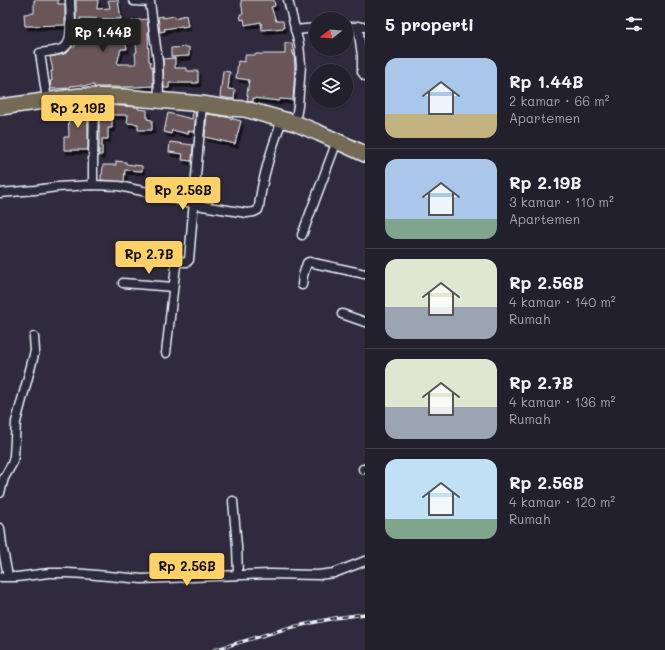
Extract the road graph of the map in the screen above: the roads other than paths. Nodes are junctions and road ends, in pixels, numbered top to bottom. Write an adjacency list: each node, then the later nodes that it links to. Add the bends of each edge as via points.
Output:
1 (70, 0): 9 (street, via 70,39 65,47 40,53)
2 (133, 0): 10 (street, via 150,2 158,62)
3 (288, 0): 6 (street)
4 (361, 27): 7 (street, via 362,72)
5 (309, 29): 6 (street)
6 (295, 30): 13 (street, via 301,66 298,106)
7 (365, 76)
8 (94, 96): 9 (highway); 10 (highway); 16 (street)
9 (47, 100): 12 (highway)
10 (159, 100): 11 (highway)
11 (202, 104): 13 (highway, via 245,109); 18 (street)
12 (0, 107)
13 (289, 121): 14 (highway); 18 (street, via 263,178 258,210 247,213)
14 (337, 141): 15 (highway); 19 (street)
15 (365, 154)
16 (93, 185): 17 (street); 18 (street, via 119,186)
17 (0, 193)
18 (194, 204): 23 (street, via 189,260 176,263)
19 (302, 235)
20 (365, 274): 22 (street, via 309,262)
21 (123, 283): 23 (street)
22 (302, 286)
23 (173, 287): 27 (street)
24 (342, 314): 25 (street)
25 (365, 322)
26 (34, 337): 28 (street, via 35,351 16,422 14,456)
27 (166, 353)
28 (0, 493)
29 (233, 501): 32 (street)
30 (0, 528): 33 (street)
31 (365, 561): 32 (street, via 328,574)
32 (238, 575): 33 (street, via 142,579 49,573)
33 (4, 577)

